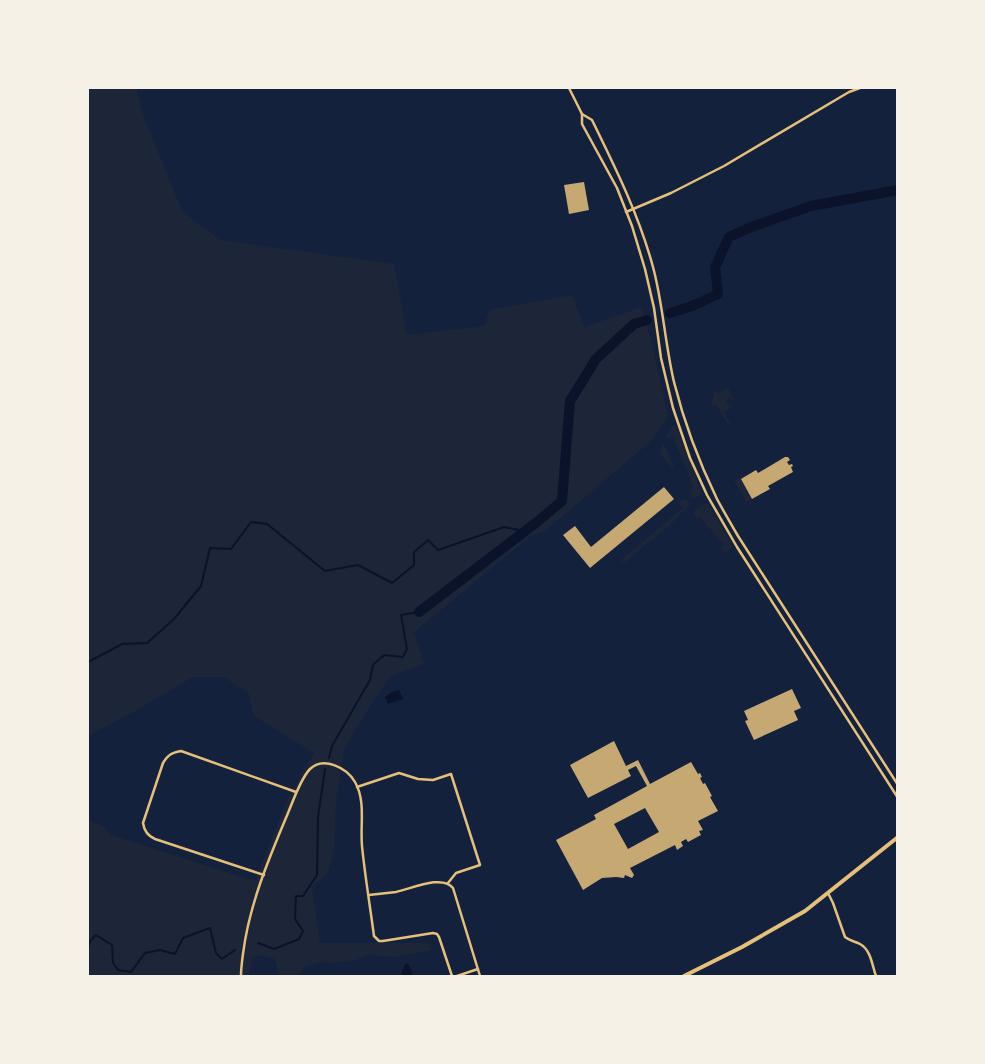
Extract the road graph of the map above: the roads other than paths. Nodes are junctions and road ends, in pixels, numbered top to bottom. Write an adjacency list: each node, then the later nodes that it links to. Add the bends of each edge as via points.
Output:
1 (569, 88): 3 (street)
2 (860, 88): 4 (street, via 724,166)
3 (582, 114): 4 (street, via 592,120); 5 (street, via 582,124 617,188)
4 (633, 209): 5 (street); 6 (street)
5 (626, 212): 7 (street)
6 (657, 287): 7 (street); 8 (street)
7 (650, 288): 9 (street, via 661,358)
8 (682, 412): 9 (street); 10 (street)
9 (675, 414): 11 (street)
10 (714, 491): 11 (street); 12 (street, via 738,536)
11 (707, 495): 13 (street)
12 (774, 590): 13 (street); 14 (street)
13 (771, 599): 17 (street)
14 (898, 785)
15 (357, 787): 16 (street, via 350,774 334,765 320,764 310,768); 20 (street, via 399,773 433,780 451,774 480,866 456,873); 22 (street, via 361,799 362,844)
16 (296, 792): 19 (street); 19 (street, via 181,751 167,756 163,763 143,823 148,834)
17 (898, 798)
18 (898, 837): 21 (main road)
19 (264, 875): 24 (street, via 246,934)
20 (448, 883): 22 (street); 23 (street, via 453,888)
21 (828, 893): 28 (main road, via 781,925); 29 (street, via 845,937 866,948)
22 (369, 895): 25 (street, via 376,939 383,941 436,934)
23 (478, 970): 26 (street); 27 (street)
24 (241, 976)
25 (452, 976)
26 (457, 976)
27 (480, 976)
28 (684, 976)
29 (876, 976)

